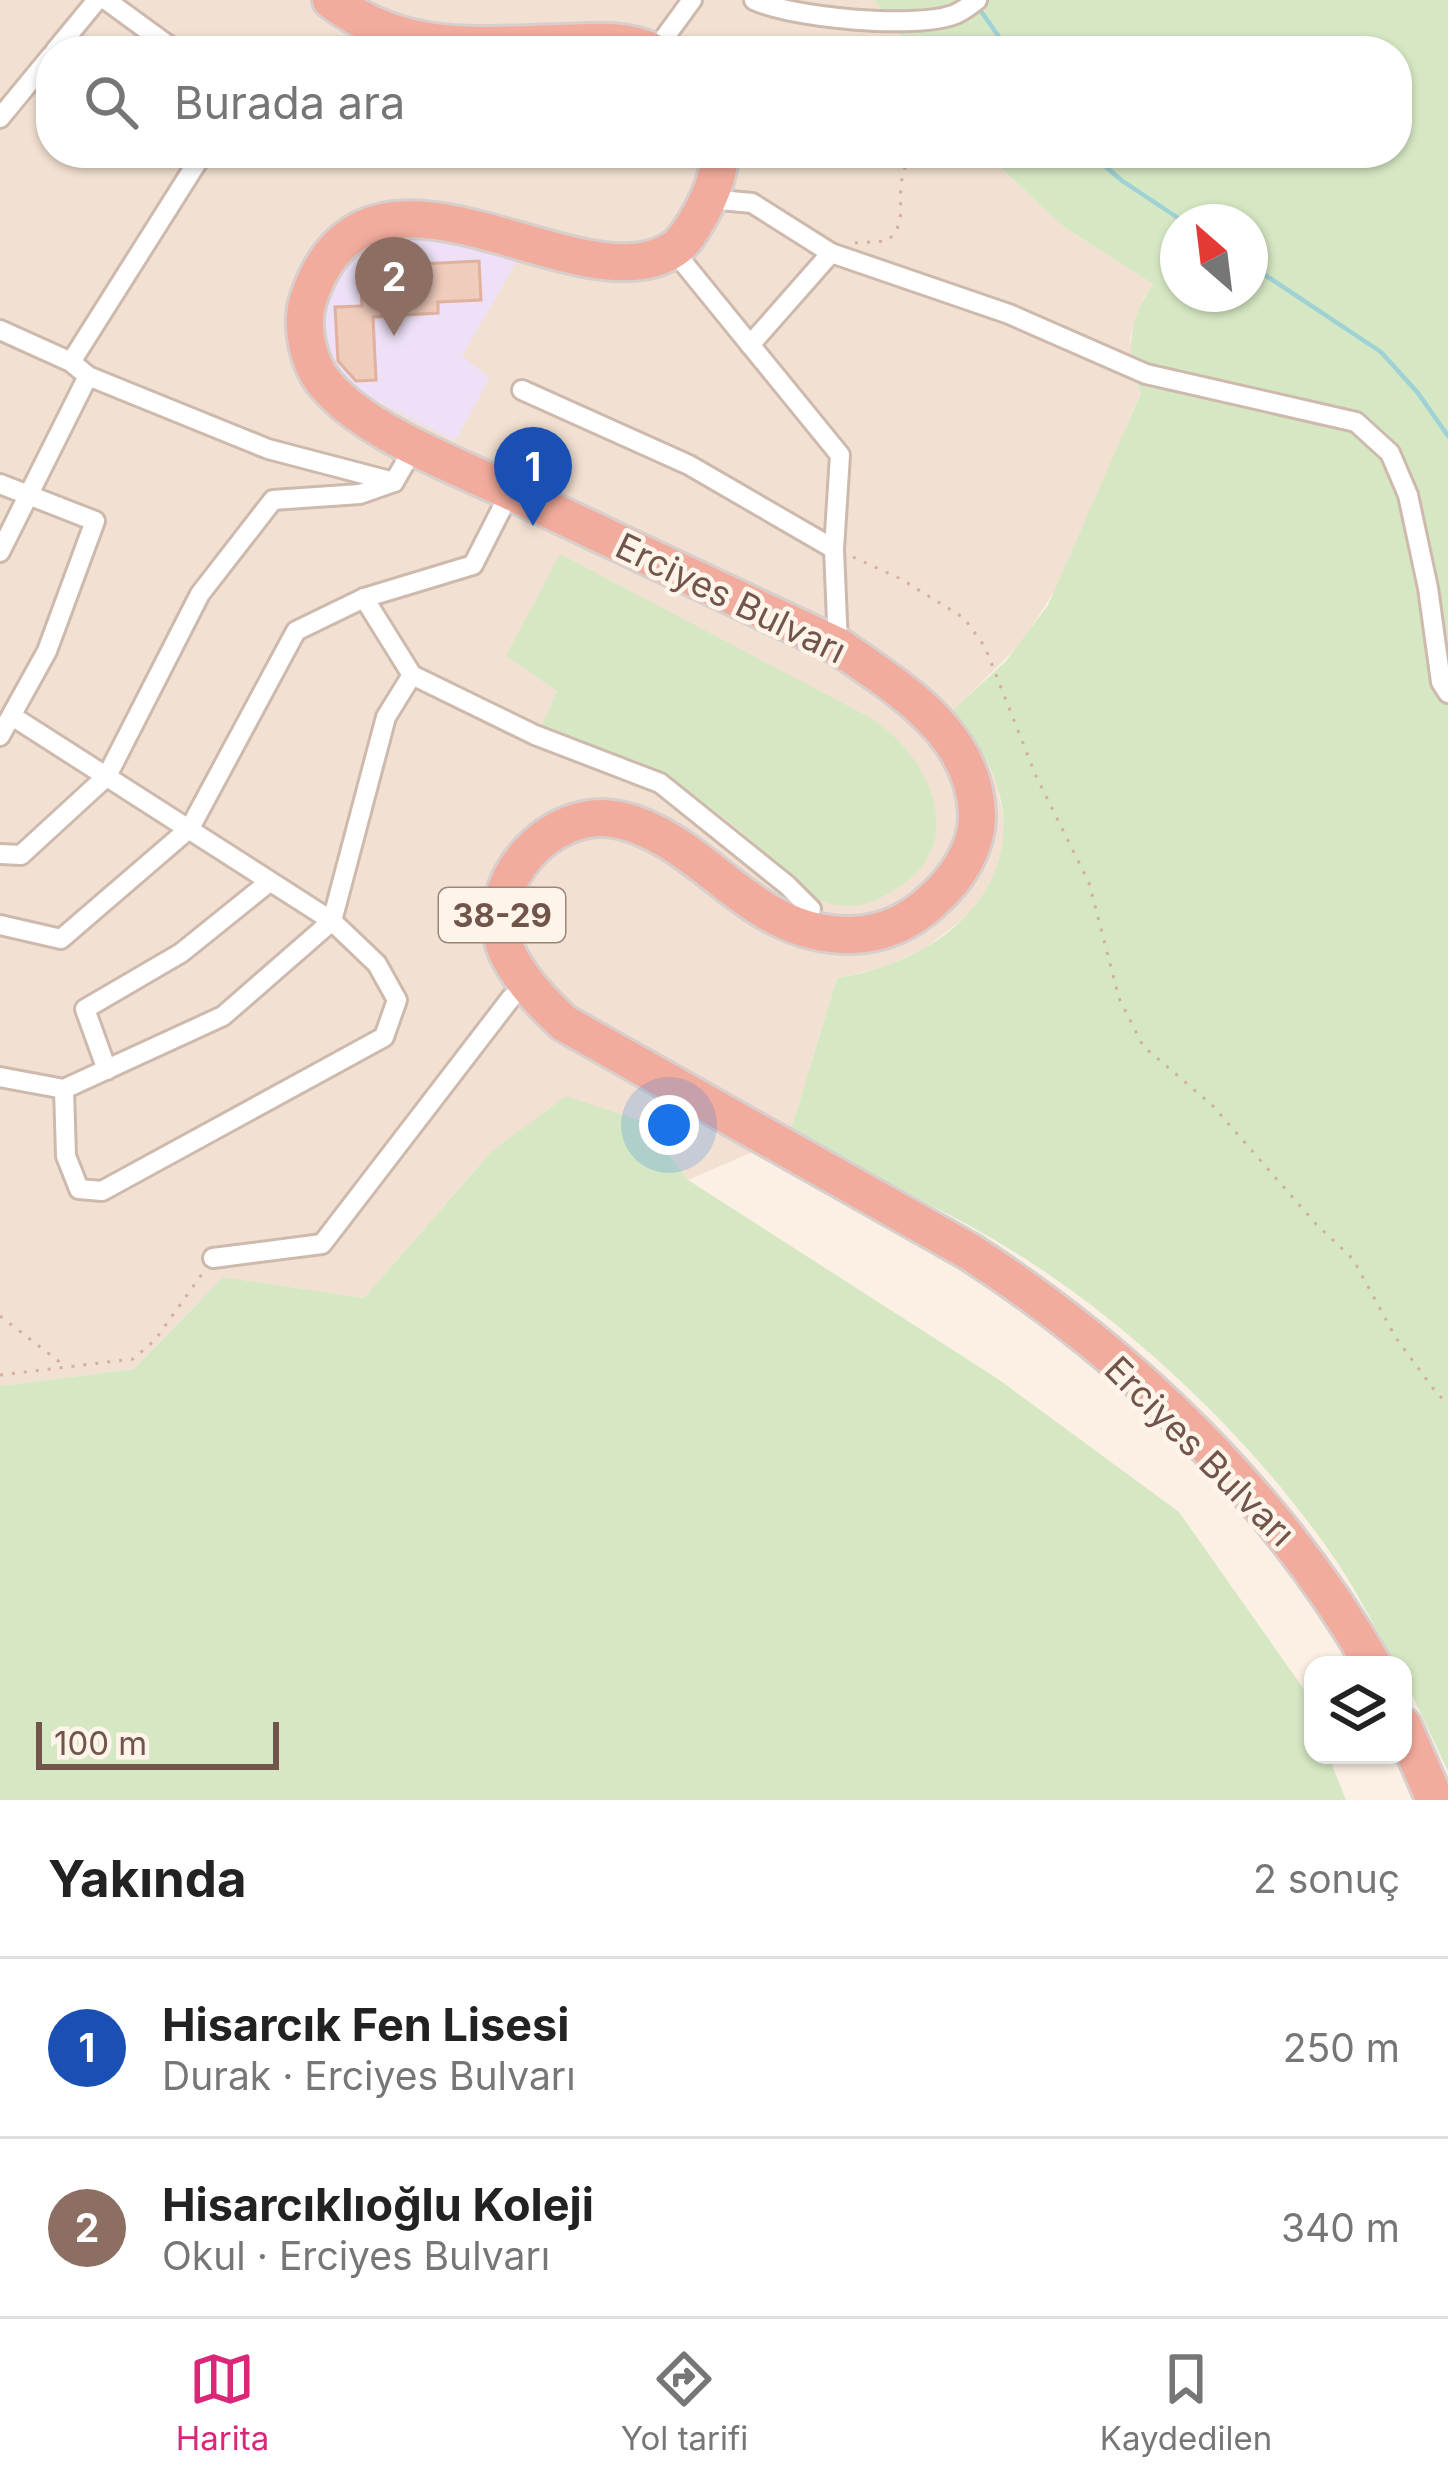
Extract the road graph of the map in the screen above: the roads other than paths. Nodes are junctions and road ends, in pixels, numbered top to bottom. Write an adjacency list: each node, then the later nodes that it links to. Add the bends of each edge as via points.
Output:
1 (97, 0): 8 (street)
2 (106, 0): 9 (street)
3 (331, 0): 10 (highway)
4 (368, 0): 11 (highway, via 440,24 616,19)
5 (692, 0): 12 (street)
6 (754, 0): 7 (street, via 835,19 938,19)
7 (977, 0)
8 (67, 36)
9 (155, 36)
10 (391, 36)
11 (648, 36)
12 (672, 36)
13 (36, 74): 14 (street)
14 (0, 118)
15 (194, 168): 23 (street)
16 (695, 168): 26 (highway, Erciyes Bulvarı / 38-29, via 688,196 662,231 627,240 422,197 379,200 337,220 292,281 282,332 307,398)
17 (720, 168): 18 (highway)
18 (709, 199): 19 (highway); 20 (street, via 752,203)
19 (673, 250): 22 (street); 33 (highway, Erciyes Bulvarı / 38-29, via 629,262 592,259 462,225 385,221 335,253 312,290 304,330 325,384 378,424)
20 (831, 253): 22 (street); 35 (street, via 1009,314 1146,374 1356,422 1390,453 1408,495)
21 (0, 330): 23 (street)
22 (750, 345): 30 (street, via 840,455)
23 (71, 362): 24 (street)
24 (88, 376): 26 (street, via 268,449); 28 (street)
25 (522, 390): 30 (street, via 688,465)
26 (399, 473): 29 (highway, Erciyes Bulvarı / 38-29); 38 (street, via 360,494 273,500 200,594)
27 (0, 484): 28 (street)
28 (28, 496): 31 (street); 36 (street, via 95,521 47,651)
29 (501, 510): 32 (street, via 472,566); 42 (highway, Erciyes Bulvarı / 38-29, via 836,670 916,730 954,796 950,838 935,869 888,907)
30 (834, 549): 33 (street)
31 (0, 552)
32 (364, 598): 34 (street); 39 (street, via 296,631)
33 (838, 646): 51 (highway, Erciyes Bulvarı / 38-29, via 932,715 958,751 976,792 977,822 953,882 897,927 820,936 783,922 651,834 618,819 595,821 541,839 519,863 506,889 507,952 564,1023 970,1252 1065,1321 1256,1498)
34 (412, 675): 42 (street, via 660,784); 43 (street, via 386,717)
35 (1448, 693)
36 (12, 716): 37 (street); 38 (street)
37 (0, 736)
38 (106, 776): 39 (street); 40 (street, via 21,855)
39 (190, 828): 41 (street); 44 (street, via 61,939)
40 (0, 854)
41 (268, 883): 43 (street); 46 (street, via 181,953 85,1009)
42 (811, 909): 45 (highway, Erciyes Bulvarı / 38-29, via 661,814 622,798 562,805 528,821 484,882 479,930 487,962)
43 (332, 921): 46 (street, via 223,1016); 48 (street, via 377,964 397,1000 384,1037 102,1191 79,1189 66,1156)
44 (0, 925)
45 (511, 998): 49 (street, via 322,1244); 50 (highway, Erciyes Bulvarı / 38-29, via 550,1040 589,1066 1022,1314 1239,1513)
46 (107, 1070): 48 (street)
47 (0, 1077): 48 (street)
48 (64, 1089)
49 (214, 1258)
50 (1342, 1656)
51 (1367, 1656)
52 (1412, 1747): 55 (highway)
53 (1396, 1764): 54 (highway)
54 (1412, 1800)
55 (1435, 1800)

